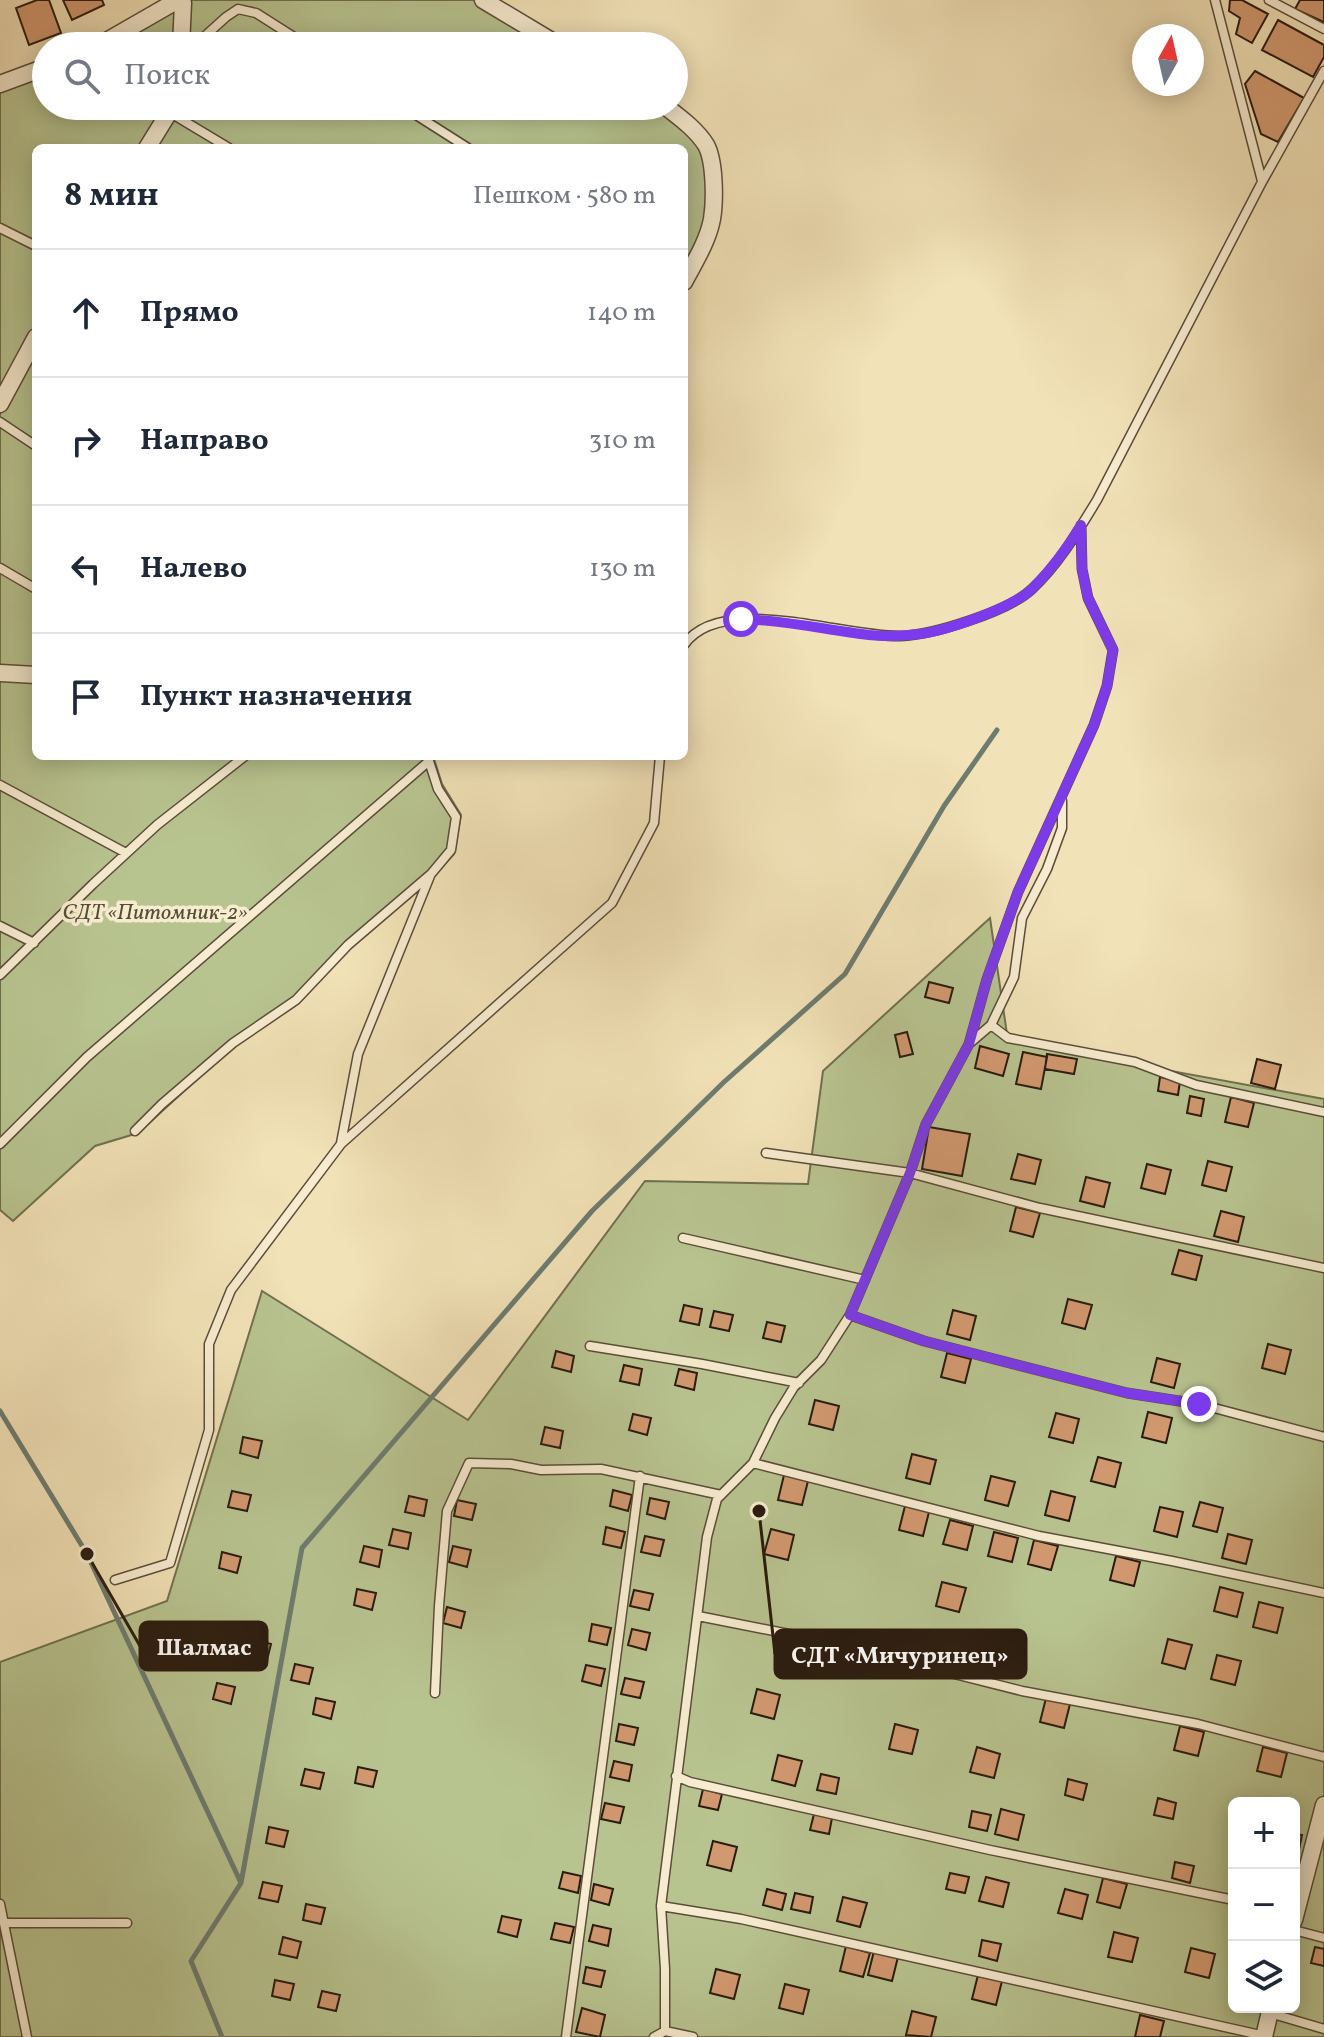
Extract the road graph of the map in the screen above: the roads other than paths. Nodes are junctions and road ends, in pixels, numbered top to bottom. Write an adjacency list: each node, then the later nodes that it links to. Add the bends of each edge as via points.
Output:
1 (179, 0): 6 (street); 7 (street)
2 (483, 0): 10 (street)
3 (1215, 0): 21 (lane)
4 (1269, 0): 5 (lane)
5 (1324, 29)
6 (123, 32)
7 (182, 32)
8 (209, 32): 9 (lane, via 238,9 256,13)
9 (286, 32)
10 (537, 32)
11 (1324, 71): 21 (lane)
12 (32, 72): 13 (street)
13 (0, 84)
14 (164, 120): 18 (street)
15 (187, 120): 19 (lane)
16 (424, 120): 20 (lane)
17 (682, 120): 24 (street, via 706,145 714,169 712,219)
18 (149, 144)
19 (223, 144)
20 (462, 144)
21 (1262, 182): 29 (lane)
22 (0, 228): 23 (lane)
23 (32, 244)
24 (688, 275)
25 (32, 344): 26 (street)
26 (2, 395)
27 (0, 422): 28 (lane)
28 (32, 443)
29 (1081, 525): 32 (lane, via 1031,591 943,628 870,635 741,619 716,623); 40 (lane, via 1088,598 1113,650 1094,725)
30 (0, 568): 31 (lane)
31 (32, 587)
32 (688, 639)
33 (0, 673): 34 (street)
34 (32, 675)
35 (240, 760): 41 (lane)
36 (426, 760): 50 (lane, via 87,1057)
37 (429, 760): 42 (lane, via 438,789 456,817 451,850)
38 (660, 760): 51 (lane, via 654,823 612,903)
39 (0, 785): 41 (lane)
40 (1062, 795): 46 (lane, via 1062,828 1022,918 1014,977); 47 (lane, via 1003,932)
41 (126, 853): 44 (lane)
42 (431, 874): 49 (lane, via 348,945 296,1000 233,1043); 51 (lane, via 358,1054)
43 (0, 926): 44 (lane)
44 (34, 943): 45 (lane)
45 (0, 975)
46 (991, 1025): 47 (lane); 48 (lane, via 1008,1038 1135,1062 1196,1085)
47 (969, 1044): 53 (lane, via 926,1124)
48 (1324, 1112)
49 (135, 1131)
50 (0, 1144)
51 (341, 1144): 64 (lane, via 231,1290 209,1344 209,1430 170,1563)
52 (766, 1153): 53 (lane)
53 (910, 1173): 55 (lane, via 1040,1208); 56 (lane)
54 (683, 1238): 56 (lane)
55 (1324, 1268)
56 (865, 1280): 57 (lane)
57 (850, 1315): 59 (lane); 60 (lane, via 924,1341)
58 (590, 1346): 59 (lane)
59 (799, 1383): 61 (lane)
60 (1324, 1437)
61 (753, 1463): 63 (lane); 65 (lane, via 1039,1536)
62 (640, 1476): 63 (lane); 67 (lane, via 601,1469 469,1463 447,1511); 85 (lane)
63 (721, 1495): 66 (lane, via 707,1537)
64 (115, 1580)
65 (1324, 1593)
66 (698, 1616): 68 (lane, via 885,1653 1022,1691 1198,1724); 69 (lane)
67 (435, 1693)
68 (1324, 1757)
69 (676, 1776): 72 (lane, via 990,1850); 74 (lane)
70 (1324, 1805): 71 (street)
71 (1300, 1895)
72 (1228, 1899)
73 (0, 1904): 76 (lane)
74 (661, 1906): 82 (lane); 83 (lane, via 741,1919)
75 (1300, 1922): 78 (lane)
76 (4, 1923): 77 (lane); 84 (lane)
77 (127, 1923)
78 (1324, 1938)
79 (1269, 2013): 83 (street)
80 (1279, 2013): 81 (lane)
81 (1324, 2029)
82 (665, 2031): 86 (lane); 87 (lane)
83 (1265, 2036)
84 (27, 2037)
85 (566, 2037)
86 (654, 2037)
87 (693, 2037)

